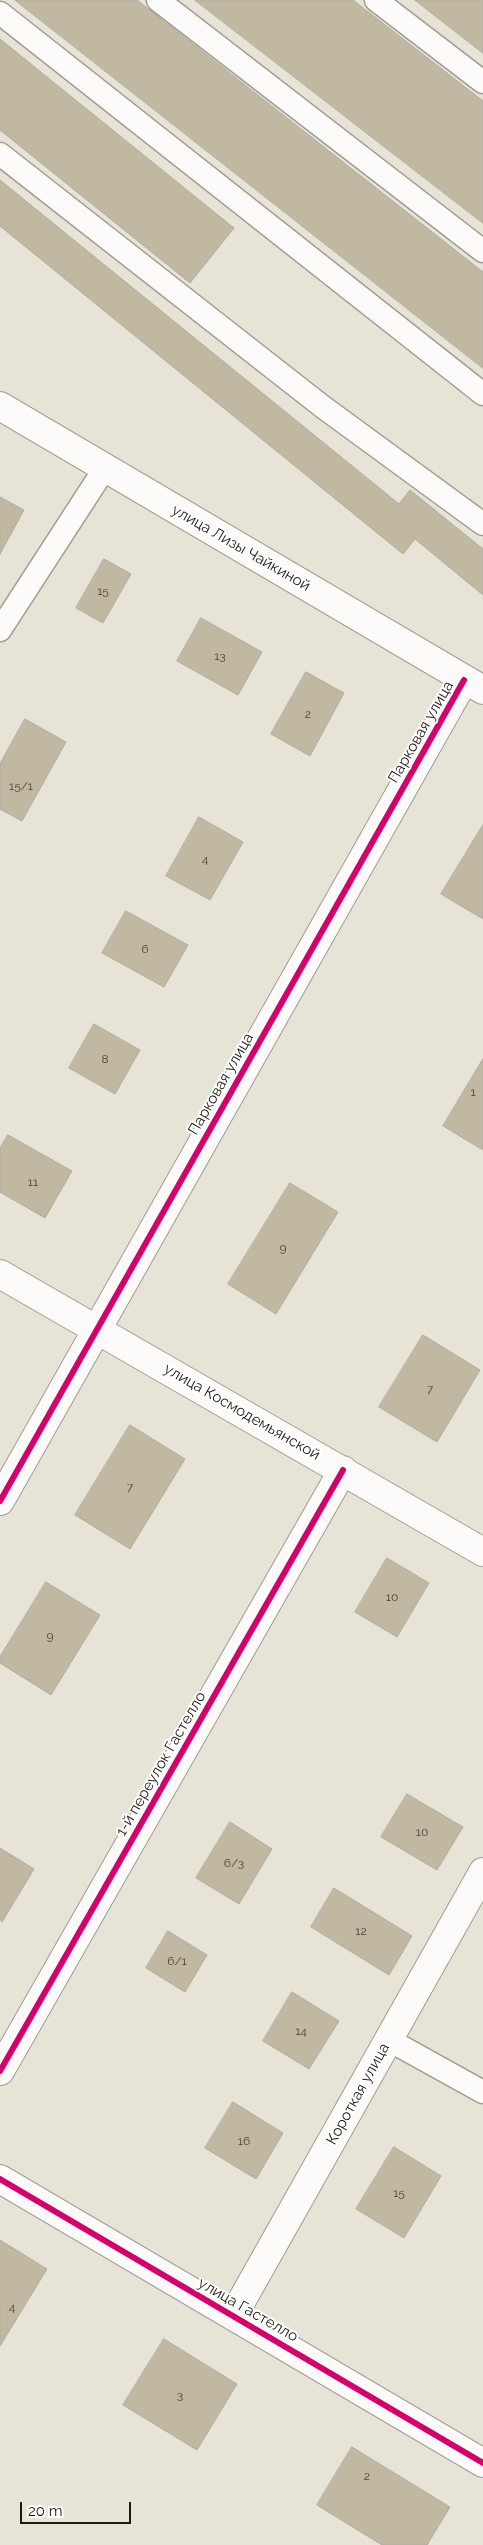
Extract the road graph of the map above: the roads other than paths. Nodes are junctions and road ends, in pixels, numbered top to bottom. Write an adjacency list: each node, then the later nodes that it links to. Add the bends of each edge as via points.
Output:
1 (158, 0): 6 (lane)
2 (376, 0): 4 (lane)
3 (0, 13): 7 (lane)
4 (483, 82)
5 (0, 154): 10 (lane, via 324,407)
6 (483, 251)
7 (483, 394)
8 (0, 406): 9 (street, улица Лизы Чайкиной)
9 (105, 468): 11 (lane); 12 (street, улица Лизы Чайкиной)
10 (483, 524)
11 (0, 630)
12 (474, 685): 14 (street, Парковая улица)
13 (0, 1274): 14 (street, улица Космодемьянской)
14 (97, 1328): 15 (street, улица Космодемьянской); 16 (street, Парковая улица)
15 (343, 1470): 17 (street, улица Космодемьянской); 20 (street, 1-й переулок Гастелло)
16 (0, 1502)
17 (483, 1552)
18 (483, 1872): 19 (street, Короткая улица)
19 (389, 2040): 21 (lane); 23 (street, Короткая улица)
20 (0, 2071)
21 (483, 2092)
22 (0, 2179): 23 (street, улица Гастелло)
23 (234, 2316): 24 (street, улица Гастелло)
24 (483, 2463)

